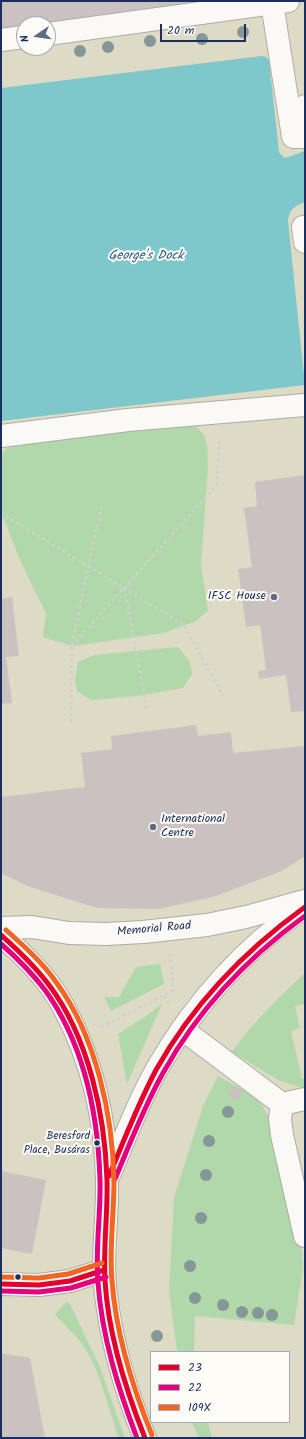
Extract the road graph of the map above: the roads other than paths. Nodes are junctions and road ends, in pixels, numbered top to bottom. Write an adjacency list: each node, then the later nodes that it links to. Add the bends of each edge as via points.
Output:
1 (280, 2): 2 (main road); 7 (main road, via 293,137)
2 (56, 33)
3 (16, 38): 4 (main road)
4 (1, 40)
5 (305, 106): 6 (main road)
6 (305, 128)
7 (305, 138)
8 (305, 227): 9 (main road)
9 (305, 242)
10 (305, 405): 11 (main road, via 128,420)
11 (1, 436)
12 (305, 900): 14 (main road, Memorial Road, via 246,917 151,932 106,934 69,933 32,927)
13 (305, 907): 16 (main road, via 255,945 225,975)
14 (1, 928)
15 (1, 935): 19 (main road, via 31,962 42,976 62,1005 78,1038 99,1106)
16 (182, 1029): 18 (main road); 19 (main road, via 137,1108)
17 (305, 1099): 18 (main road)
18 (282, 1104): 20 (main road, via 282,1135)
19 (107, 1180): 21 (main road)
20 (305, 1236)
21 (104, 1270): 22 (main road, via 70,1281 38,1285); 23 (main road, via 112,1334 121,1372)
22 (1, 1284)
23 (145, 1438)

